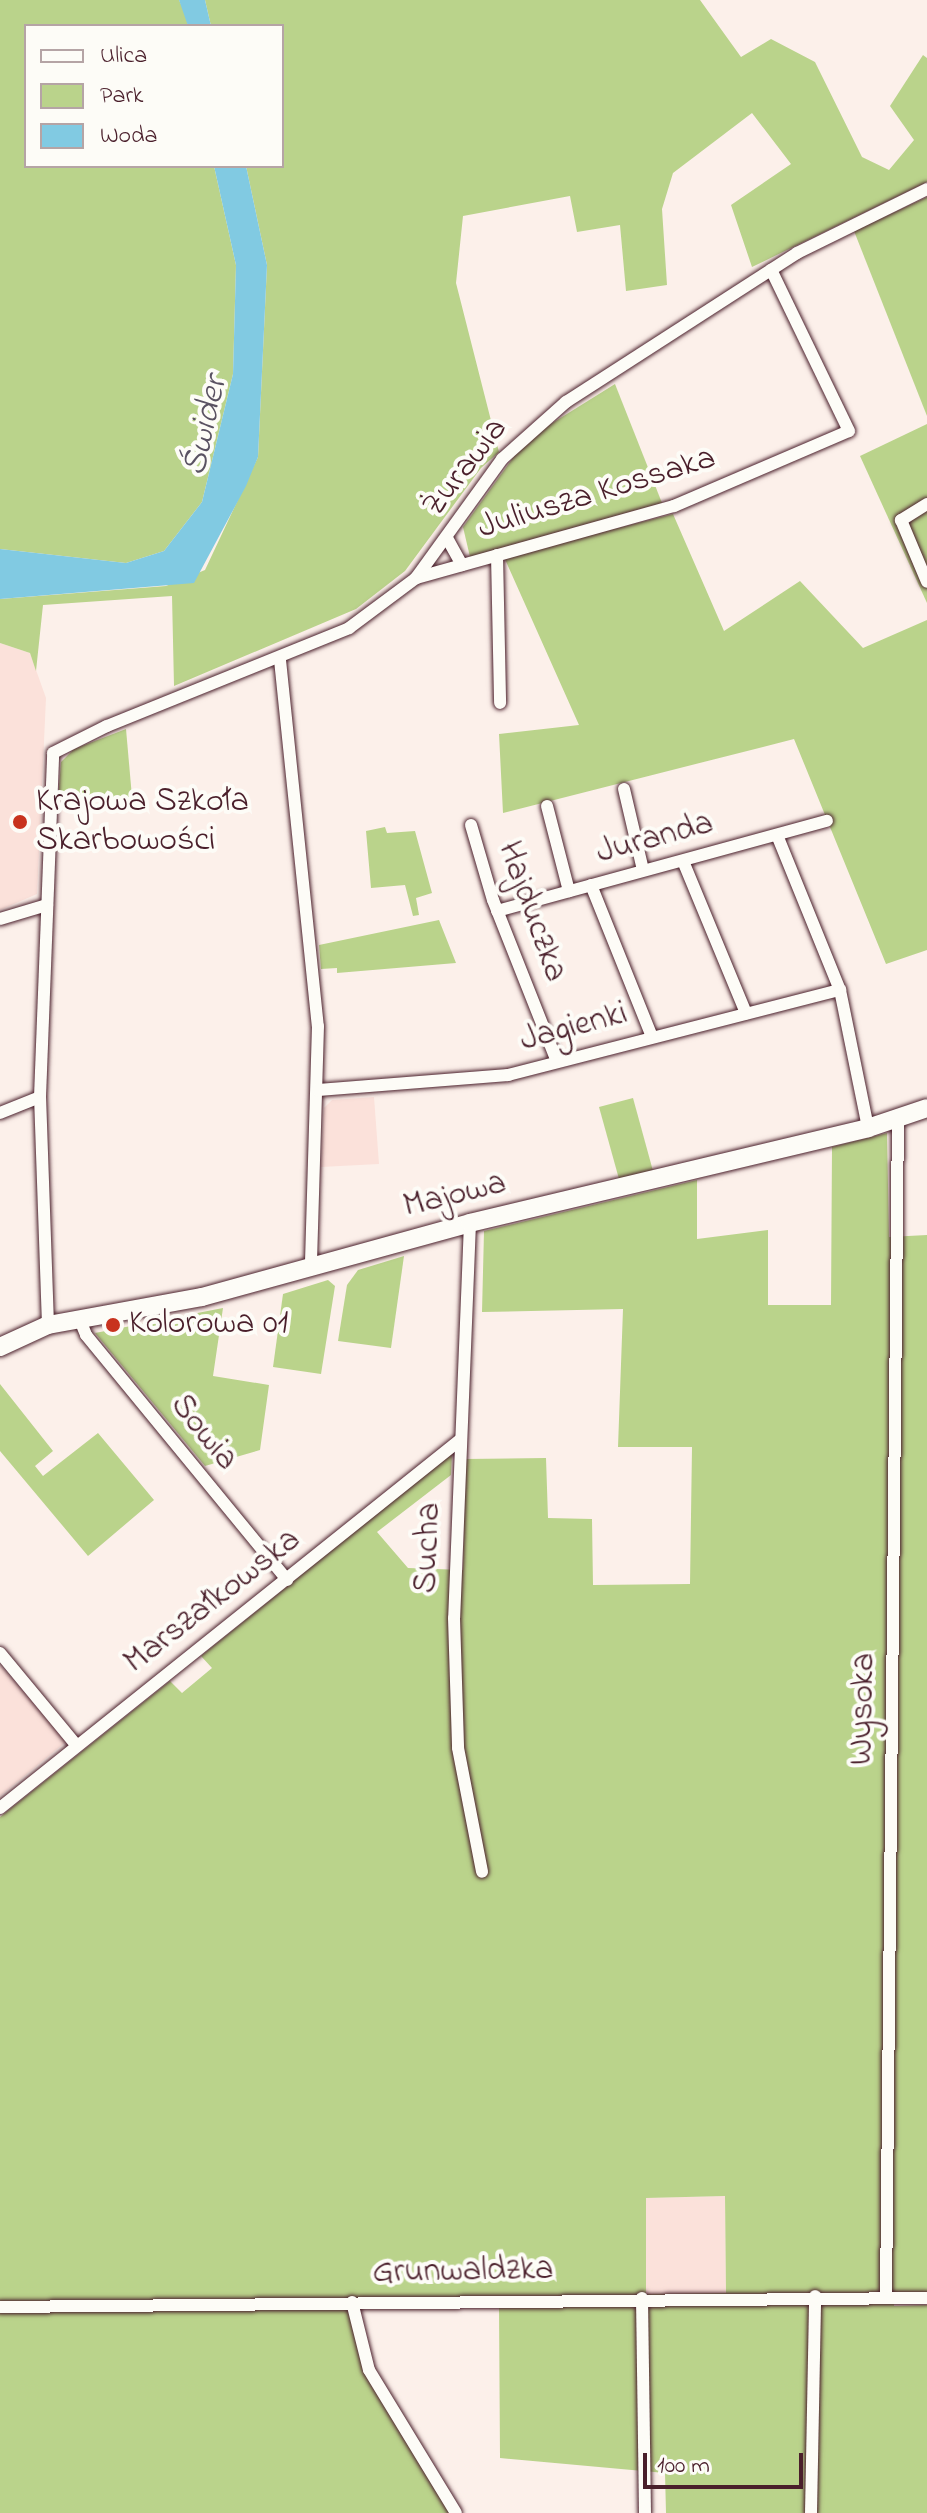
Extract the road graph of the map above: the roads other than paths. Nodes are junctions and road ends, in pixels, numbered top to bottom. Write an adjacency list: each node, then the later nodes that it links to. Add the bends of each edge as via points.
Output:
1 (927, 189): 2 (street, Żurawia)
2 (771, 270): 4 (street, Żurawia, via 522,436 476,491); 5 (street, Juliusza Kossaka, via 849,431 674,506)
3 (927, 504): 8 (street, via 901,520)
4 (447, 538): 6 (street); 7 (street, Żurawia)
5 (497, 555): 6 (street, Juliusza Kossaka); 10 (street)
6 (462, 565): 7 (street, Juliusza Kossaka)
7 (416, 578): 9 (street, Żurawia, via 349,628)
8 (927, 582)
9 (280, 660): 20 (street, Żurawia, via 73,740 53,753); 27 (street, via 307,897)
10 (500, 703)
11 (624, 789): 17 (street)
12 (547, 806): 19 (street)
13 (827, 821): 15 (street, Juranda)
14 (471, 825): 21 (street, Hajduczka)
15 (777, 835): 16 (street, Juranda); 23 (street)
16 (683, 861): 17 (street, Juranda); 24 (street)
17 (643, 870): 18 (street, Juranda)
18 (591, 885): 19 (street, Juranda); 25 (street)
19 (569, 891): 21 (street, Juranda)
20 (47, 905): 22 (street); 28 (street)
21 (497, 911): 26 (street, Hajduczka)
22 (0, 919)
23 (840, 990): 24 (street, Jagienki); 32 (street)
24 (746, 1013): 25 (street, Jagienki)
25 (652, 1037): 26 (street, Jagienki)
26 (557, 1062): 27 (street, Jagienki, via 508,1075)
27 (318, 1090): 34 (street)
28 (40, 1097): 30 (street); 36 (street)
29 (927, 1108): 31 (street, Majowa)
30 (0, 1113)
31 (898, 1120): 32 (street, Majowa); 46 (street, Wysoka)
32 (868, 1128): 33 (street, Majowa)
33 (470, 1223): 34 (street, Majowa); 38 (street, Sucha)
34 (311, 1267): 35 (street, Majowa, via 202,1297)
35 (80, 1320): 36 (street, Majowa); 39 (street, Sowia, via 86,1335)
36 (48, 1325): 37 (street, Majowa)
37 (0, 1347)
38 (460, 1440): 39 (street, Marszałkowska); 43 (street, Sucha, via 454,1618 458,1748)
39 (287, 1580): 41 (street, Marszałkowska)
40 (0, 1653): 41 (street)
41 (76, 1745): 42 (street, Marszałkowska)
42 (0, 1808)
43 (482, 1872)
44 (815, 2296): 45 (street, Grunwaldzka); 46 (street, Grunwaldzka); 52 (street)
45 (642, 2298): 48 (street, Grunwaldzka); 51 (street)
46 (886, 2298): 47 (street, Grunwaldzka)
47 (927, 2298)
48 (352, 2302): 49 (street, Grunwaldzka); 50 (street, via 369,2370)
49 (0, 2307)
50 (456, 2513)
51 (645, 2513)
52 (811, 2513)

